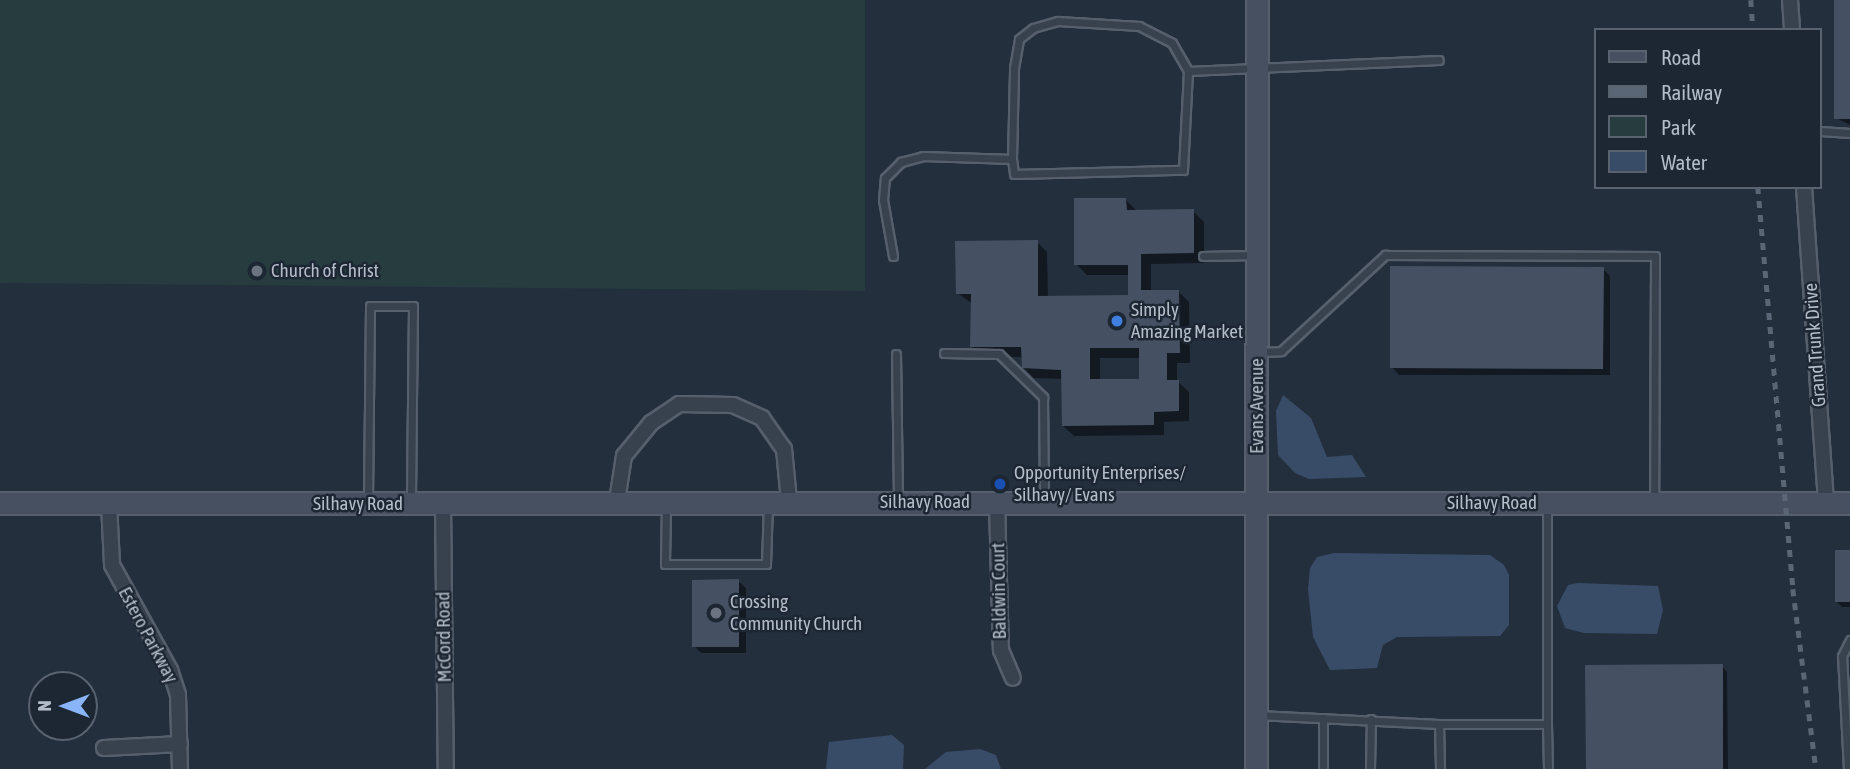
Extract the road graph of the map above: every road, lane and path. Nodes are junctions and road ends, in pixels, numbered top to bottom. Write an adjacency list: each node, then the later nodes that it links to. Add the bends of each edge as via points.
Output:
1 (1257, 0): 5 (street, Evans Avenue)
2 (1790, 0): 3 (street)
3 (1792, 28)
4 (1439, 60): 5 (lane)
5 (1257, 69): 6 (lane); 11 (street, Evans Avenue)
6 (1188, 71): 9 (lane, via 1184,170 1014,174); 9 (lane, via 1172,43 1139,26 1058,21 1033,28 1019,39)
7 (1822, 131): 8 (lane)
8 (1850, 133)
9 (1012, 159): 12 (lane, via 923,156 901,162 885,178 883,200)
10 (1804, 189): 28 (street, Grand Trunk Drive)
11 (1257, 255): 13 (lane); 15 (street, Evans Avenue)
12 (893, 256)
13 (1203, 256)
14 (944, 352): 23 (lane, via 999,354 1043,397)
15 (1257, 352): 20 (street, Evans Avenue); 27 (lane, via 1281,351 1385,255 1655,256)
16 (896, 354): 21 (lane)
17 (617, 501): 18 (street, Silhavy Road); 19 (street, via 624,456 651,424 679,404 733,405 762,418 784,449); 32 (street, Silhavy Road)
18 (666, 501): 19 (street, Silhavy Road); 19 (lane, via 665,564 766,564)
19 (779, 501): 21 (street, Silhavy Road)
20 (1257, 501): 23 (street, Silhavy Road); 26 (street, Silhavy Road); 35 (street, Evans Avenue)
21 (898, 502): 22 (street, Silhavy Road)
22 (998, 502): 23 (street, Silhavy Road); 34 (street, Baldwin Court, via 1001,650)
23 (1044, 502)
24 (0, 503): 25 (street, Silhavy Road)
25 (108, 503): 30 (street, Silhavy Road); 40 (street, Estero Parkway, via 112,565 170,670 178,695)
26 (1547, 503): 27 (street, Silhavy Road); 39 (lane)
27 (1654, 503): 28 (street, Silhavy Road)
28 (1826, 503): 29 (street, Silhavy Road)
29 (1850, 503)
30 (368, 504): 31 (street, Silhavy Road); 31 (lane, via 370,306 413,306)
31 (411, 504): 32 (street, Silhavy Road)
32 (443, 504): 43 (street, McCord Road)
33 (1850, 640): 49 (lane, via 1842,656)
34 (1013, 678)
35 (1256, 715): 36 (lane); 44 (street, Evans Avenue)
36 (1323, 718): 37 (lane); 45 (lane)
37 (1371, 719): 38 (lane); 46 (lane)
38 (1439, 724): 39 (lane); 47 (lane)
39 (1547, 724): 48 (lane)
40 (180, 744): 41 (street); 42 (street, Estero Parkway)
41 (104, 748)
42 (180, 769)
43 (446, 769)
44 (1256, 769)
45 (1323, 769)
46 (1370, 769)
47 (1440, 769)
48 (1548, 769)
49 (1848, 769)

